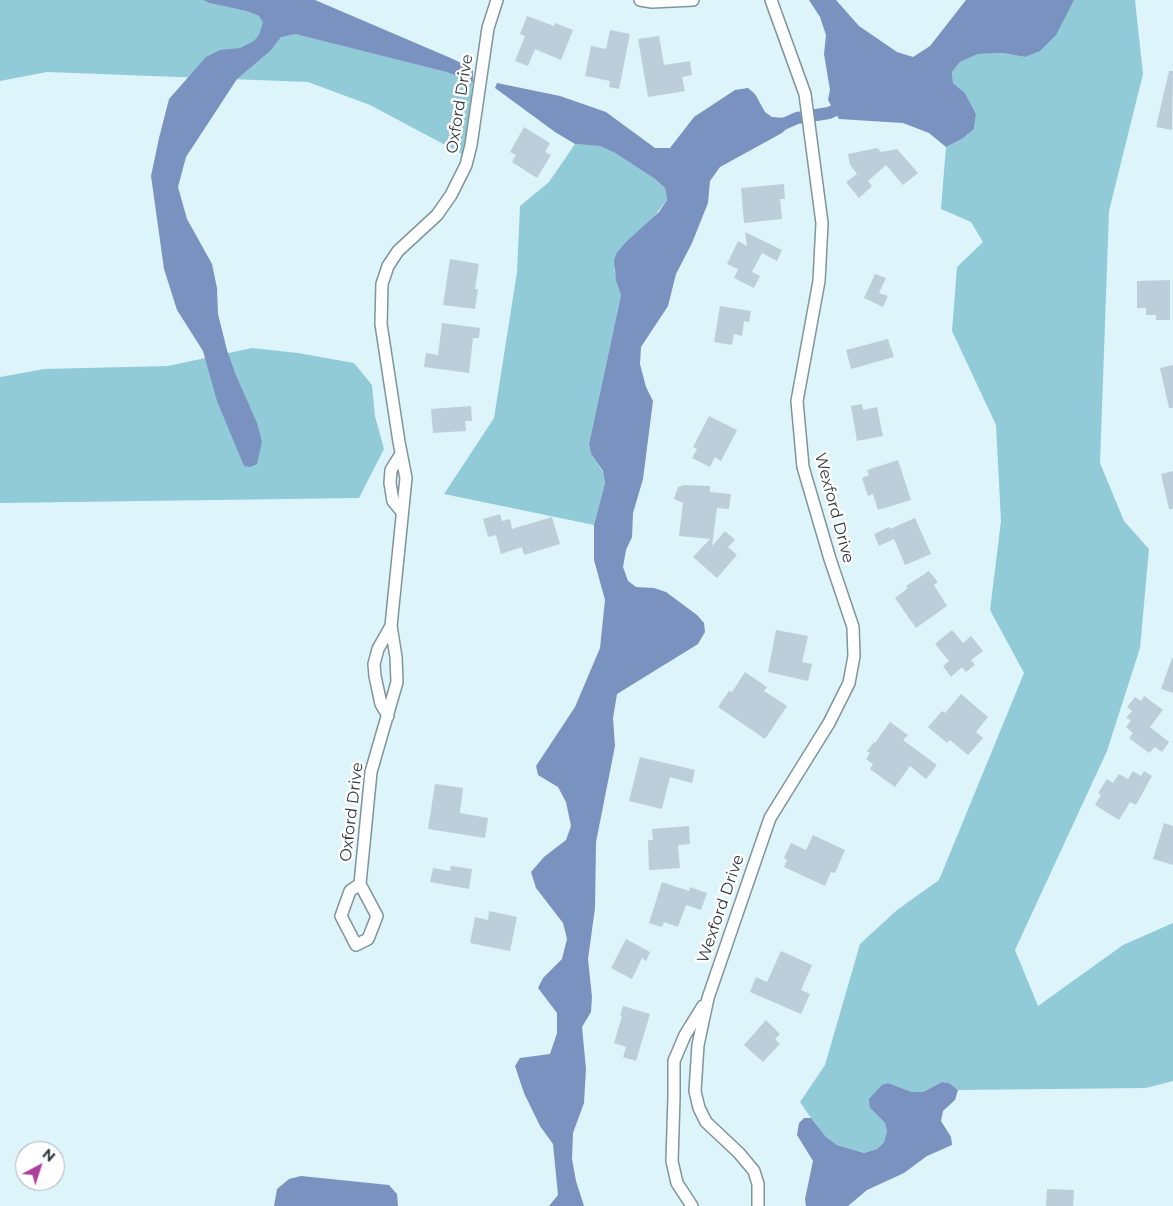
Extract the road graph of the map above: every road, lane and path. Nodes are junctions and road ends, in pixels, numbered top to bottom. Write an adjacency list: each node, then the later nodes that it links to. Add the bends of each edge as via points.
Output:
1 (497, 0): 5 (street, Oxford Drive, via 488,28 466,165 451,196 437,214 398,251 382,284 381,324 406,478)
2 (640, 0): 3 (street)
3 (692, 0)
4 (771, 0): 8 (street, Wexford Drive, via 805,94 822,223 819,281 797,401 803,467 853,627 854,656 849,683 829,723 770,818)
5 (391, 626): 6 (street, Oxford Drive, via 397,682); 6 (street, Oxford Drive, via 374,664 382,704)
6 (388, 716): 7 (street, Oxford Drive, via 371,772)
7 (360, 884): 7 (street, Oxford Drive, via 350,891 341,916 356,945 368,939 377,916)
8 (708, 998): 9 (street, Wexford Drive, via 674,1061 672,1161 678,1183); 10 (street, Wexford Drive, via 695,1076 699,1108 711,1127 754,1172 758,1184)
9 (692, 1206)
10 (758, 1206)

